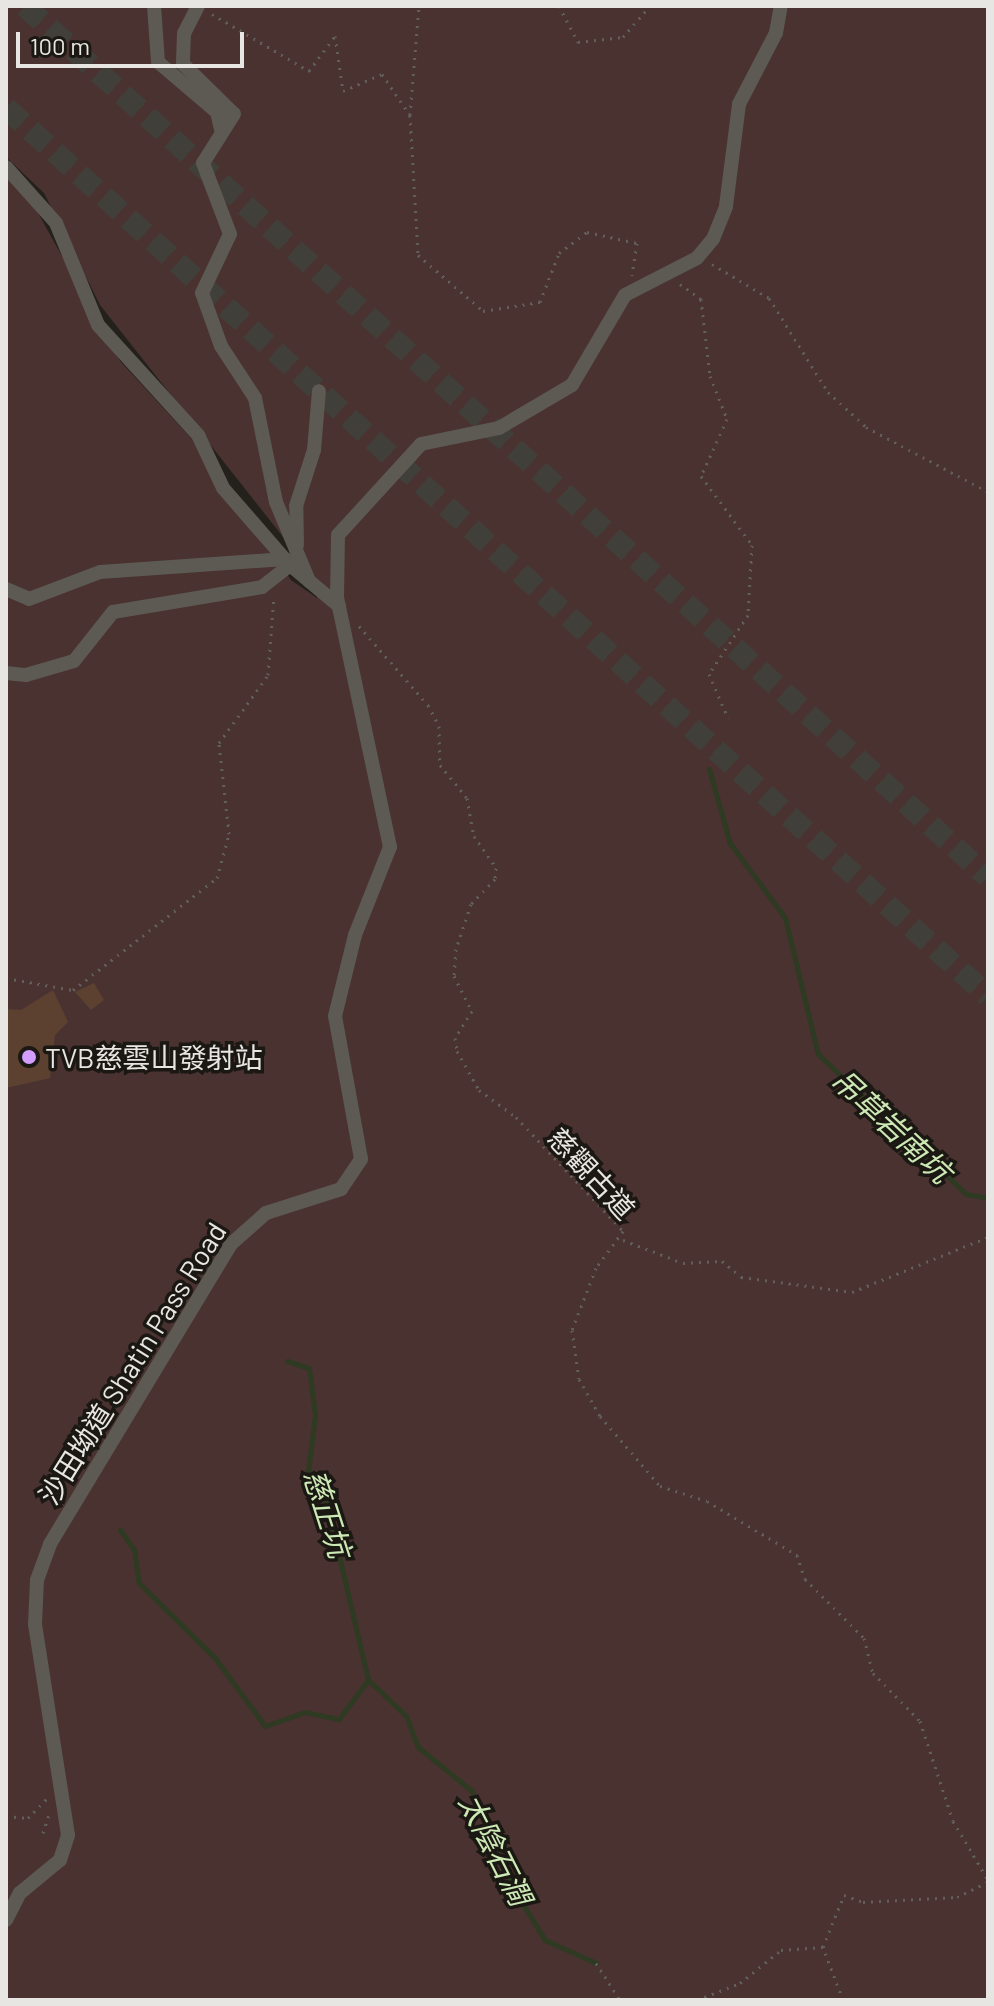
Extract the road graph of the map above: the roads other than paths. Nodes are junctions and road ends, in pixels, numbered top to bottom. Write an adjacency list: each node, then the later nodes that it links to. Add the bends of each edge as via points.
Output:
1 (154, 6): 4 (street, via 158,62 217,112)
2 (201, 6): 4 (street, via 181,55 187,71 234,109)
3 (781, 6): 9 (street, 沙田坳道 Shatin Pass Road, via 776,33 739,104 726,206 697,258 630,291 572,385 499,428 421,444 347,519 335,547)
4 (221, 130): 7 (street, via 202,170 229,215 230,234 202,293 221,346 255,398)
5 (6, 167): 7 (street, via 56,223 98,325 198,435 223,488)
6 (319, 391): 7 (street, via 314,450 296,506)
7 (292, 560): 8 (street, via 100,572 29,599); 9 (street); 10 (street, via 276,580 109,613 74,661 26,675)
8 (6, 589)
9 (339, 606): 11 (street, 沙田坳道 Shatin Pass Road, via 390,847 355,935 335,1016 361,1159 341,1189 266,1213 231,1244 50,1544 34,1617 68,1835 60,1860 20,1893)
10 (6, 673)
11 (6, 1920)

